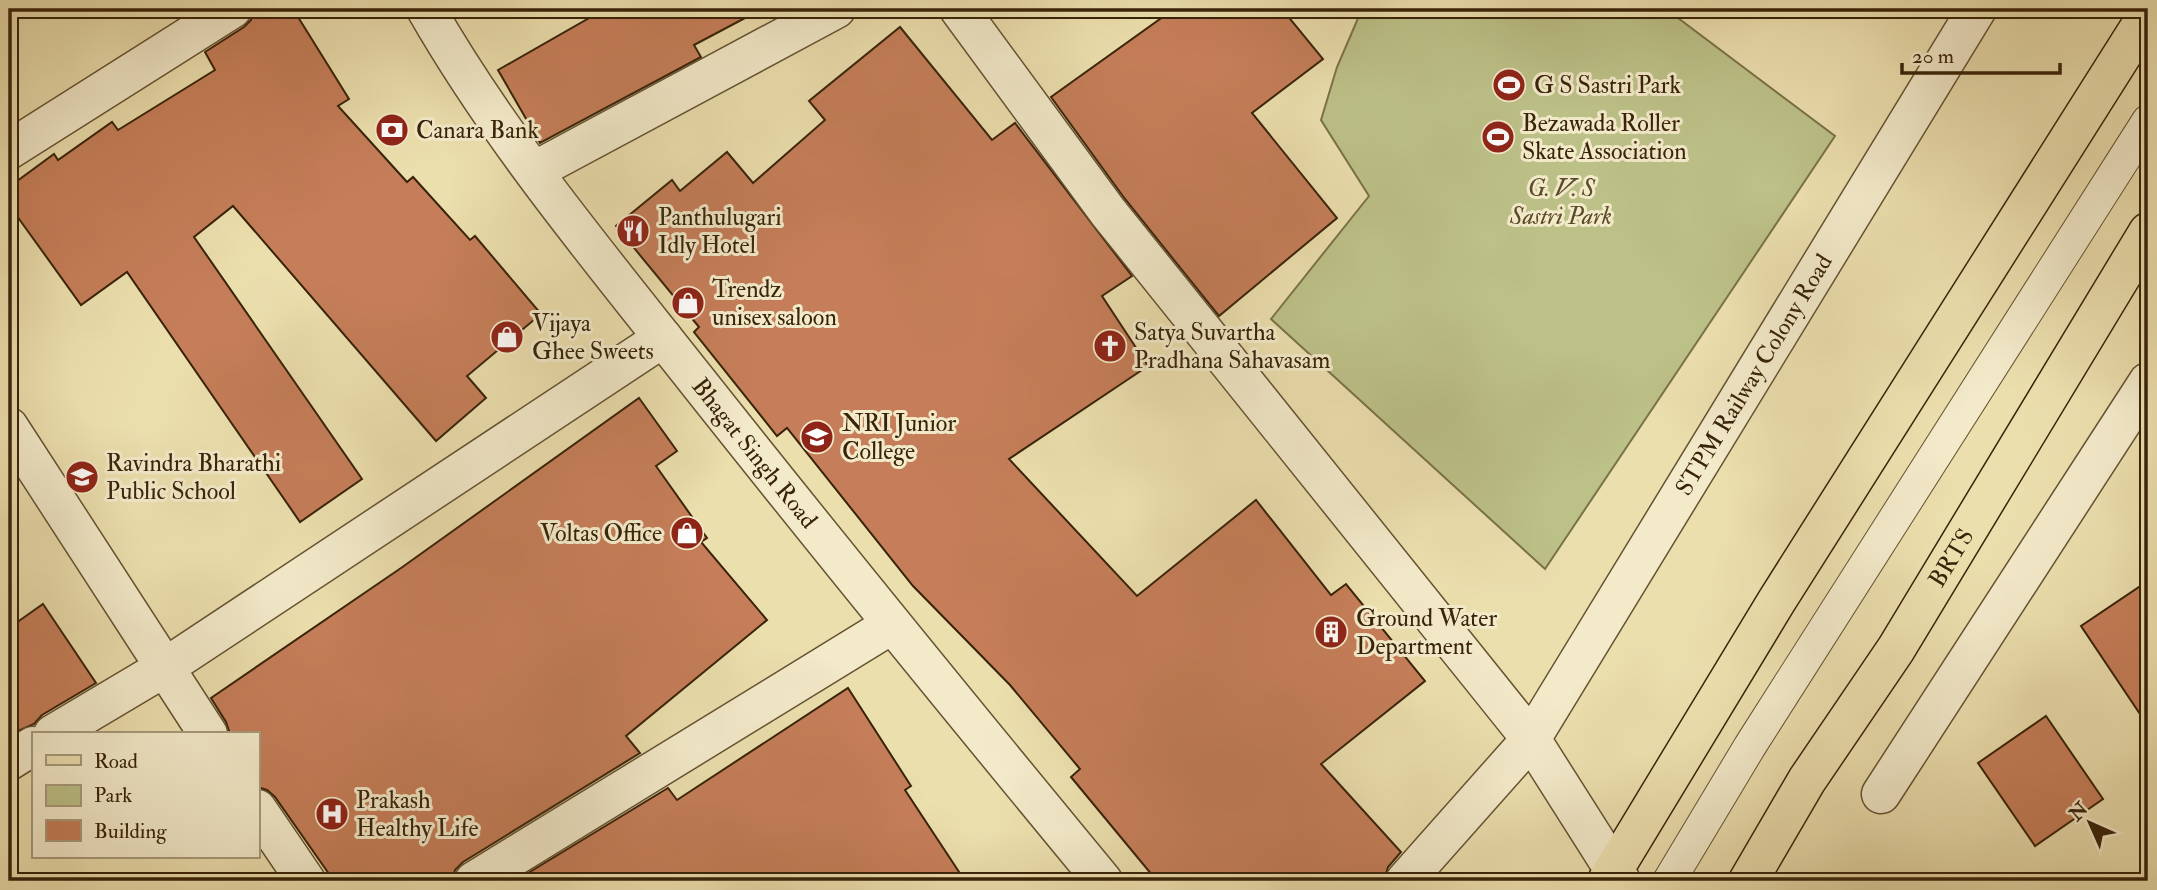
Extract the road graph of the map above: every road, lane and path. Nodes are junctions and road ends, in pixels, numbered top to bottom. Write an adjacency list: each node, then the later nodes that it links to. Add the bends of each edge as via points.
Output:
1 (232, 9): 8 (street)
2 (426, 9): 9 (street, Bhagat Singh Road)
3 (836, 9): 9 (street)
4 (959, 9): 18 (street, via 1108,212)
5 (1977, 9): 18 (street, STPM Railway Colony Road)
6 (2148, 14): 23 (main road, via 1776,602)
7 (2148, 121): 28 (lane)
8 (9, 150)
9 (534, 171): 11 (street, Bhagat Singh Road)
10 (2148, 232): 29 (main road, BRTS, via 1896,649 1807,780)
11 (663, 338): 14 (street, Bhagat Singh Road); 15 (street)
12 (2148, 382): 21 (street)
13 (9, 427): 15 (street)
14 (891, 625): 25 (street); 26 (street, Bhagat Singh Road)
15 (164, 668): 16 (street); 17 (street)
16 (56, 732)
17 (207, 732)
18 (1531, 740): 23 (street); 27 (street, STPM Railway Colony Road)
19 (32, 747): 20 (street)
20 (9, 761)
21 (1881, 794)
22 (259, 812): 24 (street)
23 (1614, 877)
24 (306, 881)
25 (474, 881)
26 (1103, 881)
27 (1405, 881)
28 (1669, 881)
29 (1748, 881)

